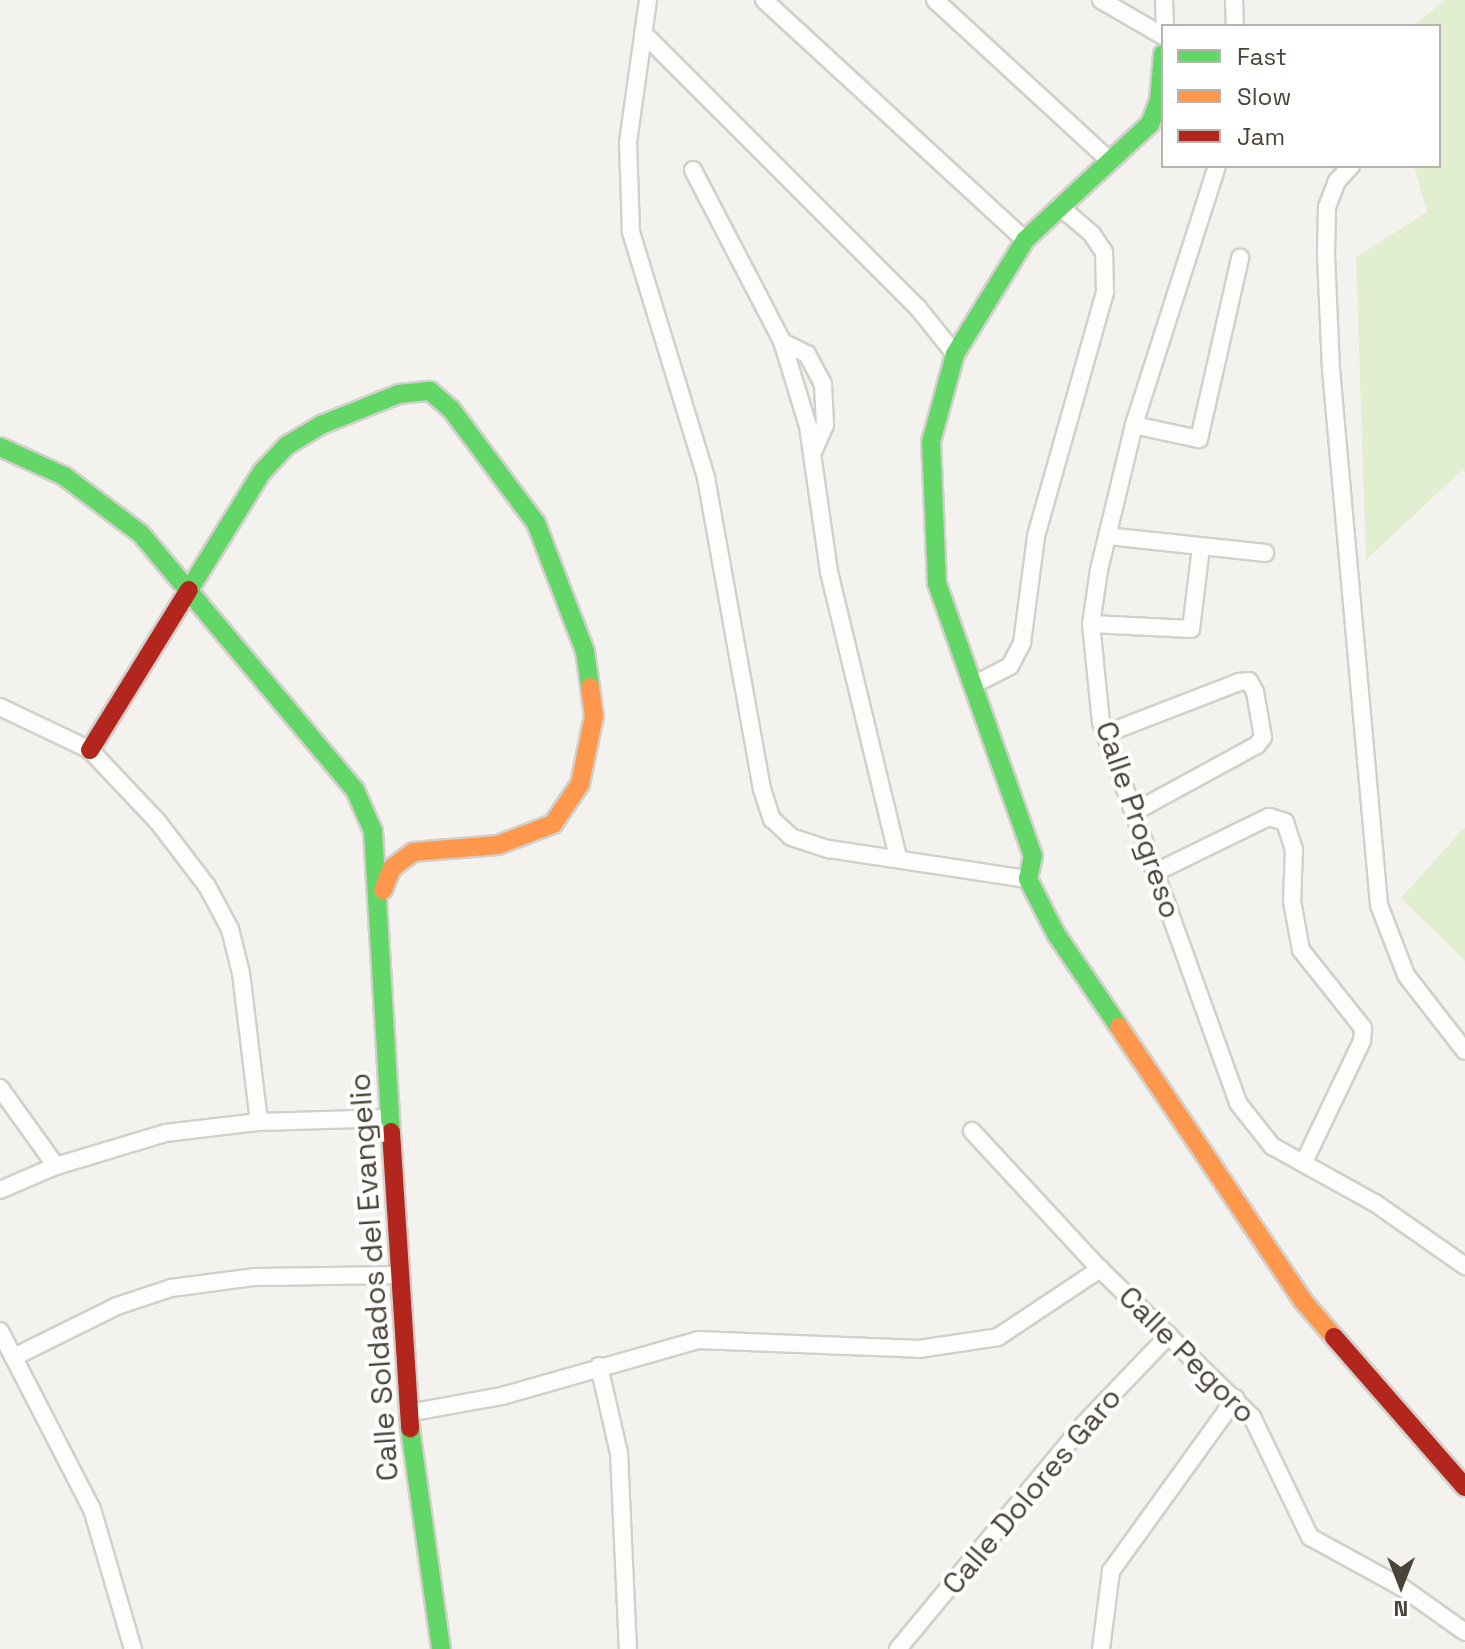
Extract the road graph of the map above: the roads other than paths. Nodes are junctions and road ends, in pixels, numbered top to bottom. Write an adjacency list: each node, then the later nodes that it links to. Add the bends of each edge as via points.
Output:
1 (648, 0): 9 (street)
2 (764, 0): 17 (street)
3 (935, 0): 12 (street)
4 (1101, 0): 10 (street)
5 (1164, 0): 7 (street)
6 (1234, 0): 8 (street)
7 (1165, 24)
8 (1235, 24)
9 (643, 33): 20 (street, via 918,308); 34 (street, via 628,142 631,232 706,478 762,789 772,819 791,837 829,849)
10 (1161, 35)
11 (1161, 78): 12 (street, via 1150,124)
12 (1110, 161): 16 (street)
13 (1216, 168): 21 (street, Calle Progreso)
14 (1349, 168): 38 (street, via 1337,181 1327,207 1326,255 1331,369 1379,905 1406,975)
15 (693, 170): 19 (street)
16 (1059, 206): 17 (street); 29 (street, via 1092,234 1104,252 1105,292 1036,536 1022,643 1010,666)
17 (1025, 240): 20 (street)
18 (1240, 258): 21 (street, via 1199,439)
19 (782, 342): 23 (street); 23 (street, via 807,354 823,384 825,425)
20 (955, 354): 29 (street, via 931,442 931,537 937,583)
21 (1134, 425): 24 (street, Calle Progreso)
22 (0, 447): 27 (street, Calle Soldados del Evangelio, via 64,476 99,501 141,534)
23 (814, 450): 34 (street, via 829,572)
24 (1107, 536): 25 (street); 28 (street, Calle Progreso)
25 (1201, 547): 26 (street); 28 (street, via 1191,629)
26 (1265, 553)
27 (188, 589): 32 (street); 37 (street, Calle Soldados del Evangelio, via 355,790 373,831); 37 (street, via 262,472 286,446 321,425 399,394 430,391 441,397 519,495 564,591 585,651 594,716 580,784 553,824 528,837 400,858 385,880)
28 (1091, 624): 31 (street, Calle Progreso)
29 (973, 685): 36 (street, via 1033,856)
30 (0, 707): 32 (street)
31 (1105, 734): 33 (street, Calle Progreso); 33 (street, via 1239,682 1249,681 1255,692 1263,737 1257,745)
32 (90, 750): 41 (street, via 180,848 227,922 241,973)
33 (1134, 812): 35 (street, Calle Progreso)
34 (898, 858): 36 (street)
35 (1156, 872): 43 (street, Calle Progreso, via 1238,1103 1272,1146); 43 (street, via 1269,817 1285,822 1294,850 1292,901 1301,950 1363,1028 1362,1041)
36 (1028, 879): 55 (street, via 1064,947 1303,1301)
37 (381, 899): 40 (street, Calle Soldados del Evangelio)
38 (1465, 1051)
39 (0, 1088): 44 (street)
40 (391, 1118): 41 (street); 48 (street, Calle Soldados del Evangelio)
41 (259, 1122): 44 (street, via 165,1133)
42 (972, 1131): 47 (street, Calle Pegoro)
43 (1303, 1164): 46 (street, Calle Progreso, via 1375,1203)
44 (56, 1166): 45 (street)
45 (0, 1190)
46 (1465, 1266)
47 (1100, 1269): 50 (street, Calle Pegoro); 52 (street, via 998,1337 958,1345 919,1349 698,1340)
48 (400, 1275): 51 (street, via 255,1277 171,1288 117,1306); 54 (street, Calle Soldados del Evangelio)
49 (0, 1331): 51 (street)
50 (1169, 1335): 53 (street, Calle Pegoro); 60 (street, Calle Dolores Garo, via 1084,1424)
51 (16, 1356): 57 (street, via 92,1509)
52 (599, 1366): 54 (street, via 502,1396); 59 (street, via 619,1453)
53 (1236, 1398): 56 (street, Calle Pegoro, via 1268,1440 1292,1509 1310,1537 1403,1588); 61 (street, via 1111,1571)
54 (408, 1413): 58 (street, Calle Soldados del Evangelio)
55 (1465, 1487)
56 (1465, 1632)
57 (133, 1649)
58 (441, 1649)
59 (628, 1649)
60 (898, 1649)
61 (1101, 1649)

